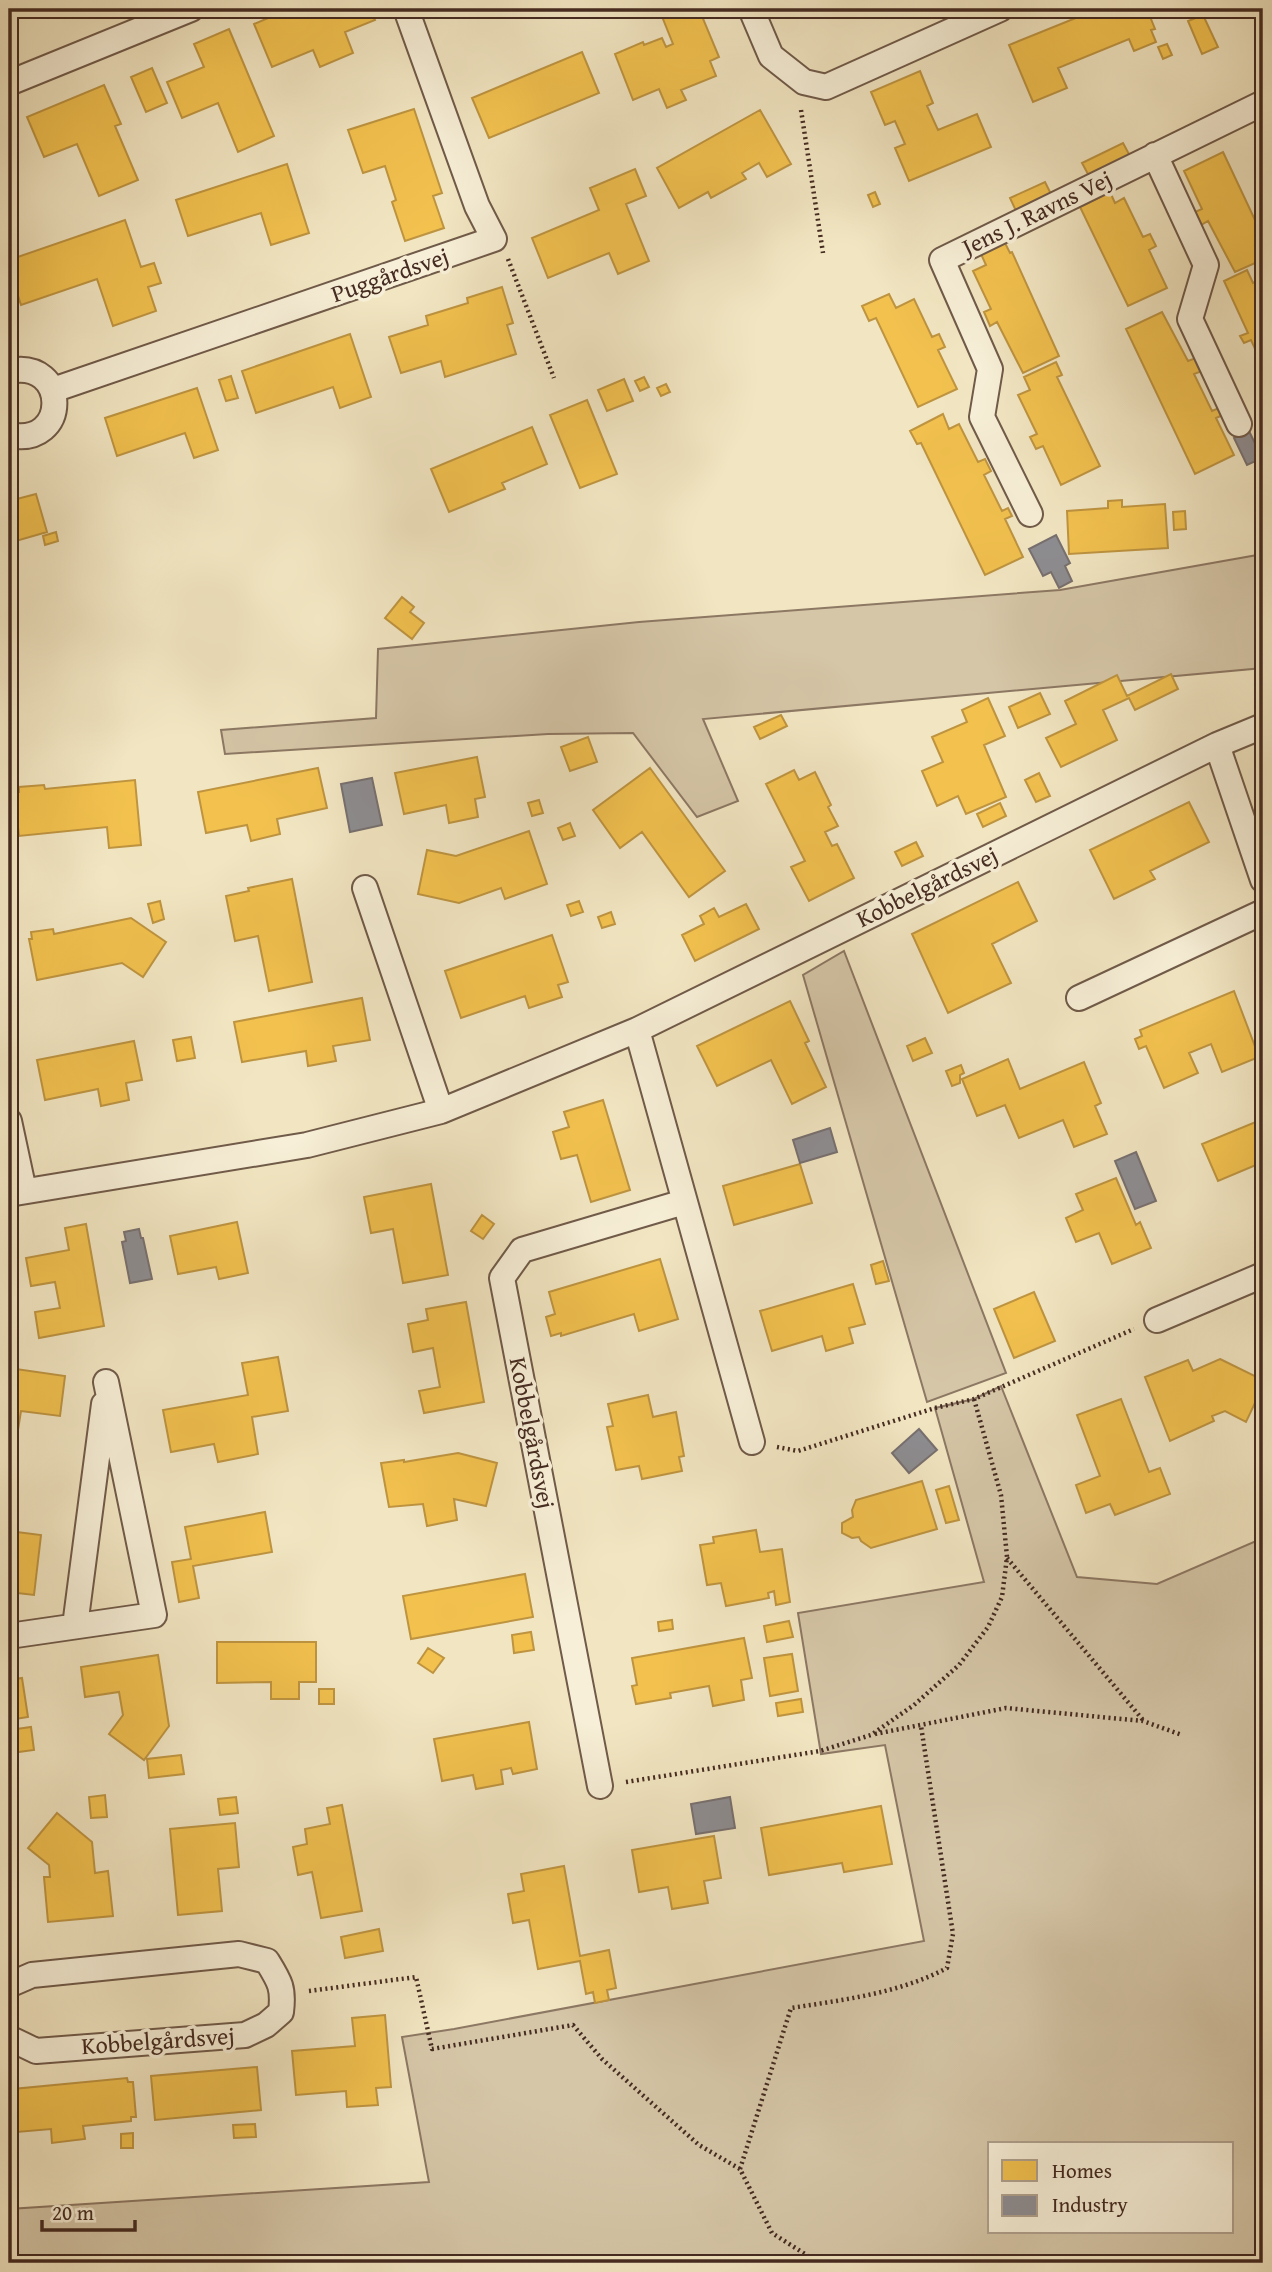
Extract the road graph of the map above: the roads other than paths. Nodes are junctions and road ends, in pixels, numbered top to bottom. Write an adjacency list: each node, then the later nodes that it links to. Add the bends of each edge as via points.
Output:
1 (191, 9): 5 (street)
2 (406, 9): 9 (street, Puggårdsvej, via 477,206 494,239)
3 (751, 9): 4 (street, via 771,56 804,82 826,87)
4 (1000, 9)
5 (9, 83)
6 (1263, 103): 7 (street, Jens J. Ravns Vej)
7 (1155, 155): 10 (street, via 1206,265 1190,319); 12 (street, Jens J. Ravns Vej, via 942,260 990,369 982,417)
8 (9, 371): 9 (street, via 35,372)
9 (53, 390): 11 (street, via 54,415 47,425 33,436)
10 (1240, 424)
11 (9, 435)
12 (1030, 514)
13 (1263, 726): 14 (street, Kobbelgårdsvej)
14 (1217, 745): 15 (street); 19 (street, Kobbelgårdsvej)
15 (1263, 880)
16 (365, 888): 20 (street)
17 (1263, 912): 18 (street)
18 (1079, 998)
19 (637, 1030): 20 (street, Kobbelgårdsvej); 23 (street)
20 (441, 1111): 22 (street, Kobbelgårdsvej, via 307,1145)
21 (9, 1121): 22 (street, Kobbelgårdsvej)
22 (16, 1192)
23 (684, 1202): 26 (street); 29 (street, Kobbelgårdsvej, via 523,1250 502,1278)
24 (1263, 1275): 25 (street)
25 (1157, 1320)
26 (752, 1442)
27 (75, 1626): 27 (street, via 154,1615 106,1382 94,1477); 28 (street)
28 (9, 1636)
29 (600, 1786)
30 (9, 1985): 31 (street, Kobbelgårdsvej, via 32,1975 239,1954 267,1961 283,1994 281,2012 245,2035 36,2051)
31 (9, 2038)

